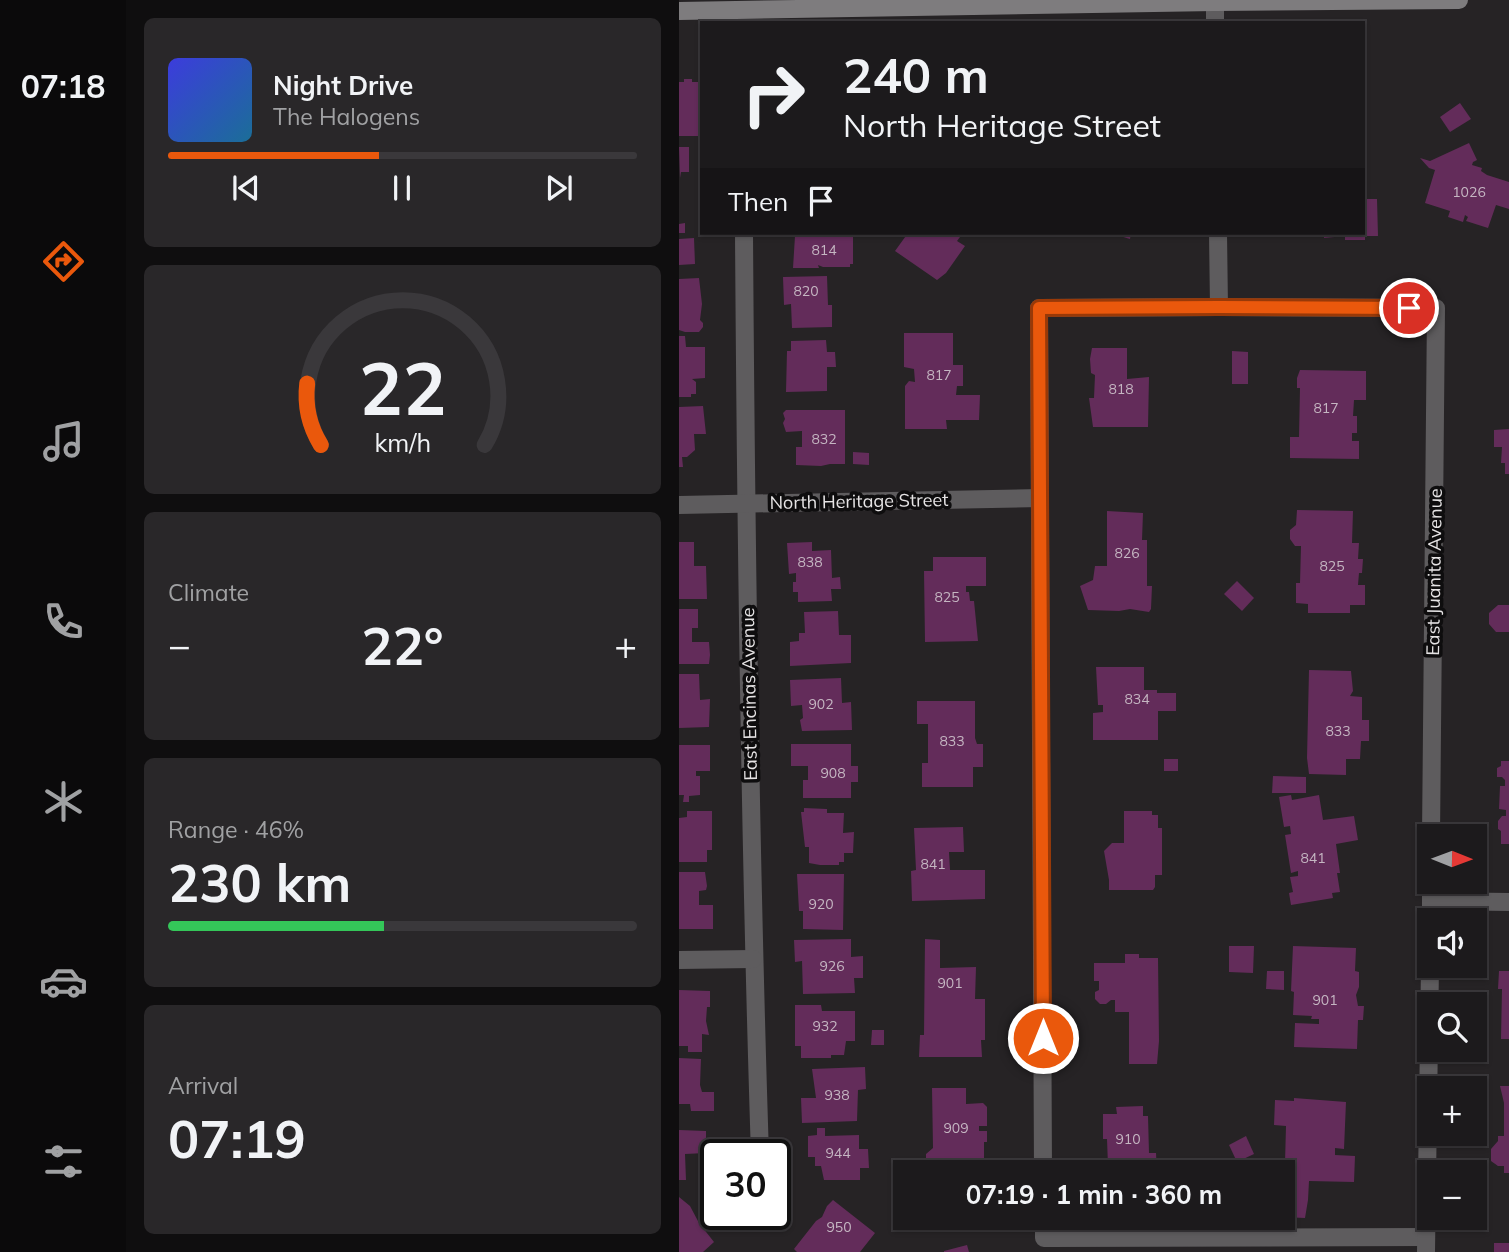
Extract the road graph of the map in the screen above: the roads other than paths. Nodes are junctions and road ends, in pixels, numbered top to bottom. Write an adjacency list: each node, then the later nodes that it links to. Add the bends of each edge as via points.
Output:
1 (1458, 0): 2 (main road)
2 (1215, 1): 3 (main road); 4 (street)
3 (679, 11)
4 (1215, 21)
5 (744, 235): 9 (street, East Encinas Avenue)
6 (1218, 235): 7 (street)
7 (1219, 307): 8 (street, via 1039,308); 11 (street, East Juanita Avenue, via 1436,308)
8 (1040, 498): 9 (street, North Heritage Street); 20 (street)
9 (745, 504): 10 (street, North Heritage Street); 16 (street, East Encinas Avenue)
10 (679, 505)
11 (1431, 824)
12 (1431, 894): 13 (street)
13 (1431, 901): 14 (street); 15 (street)
14 (1509, 902)
15 (1431, 908)
16 (753, 958): 17 (street); 19 (street, East Encinas Avenue)
17 (679, 960)
18 (1430, 978): 22 (street)
19 (759, 1139)
20 (1043, 1160)
21 (1044, 1230): 22 (street, via 1044,1238)
22 (1426, 1245)

